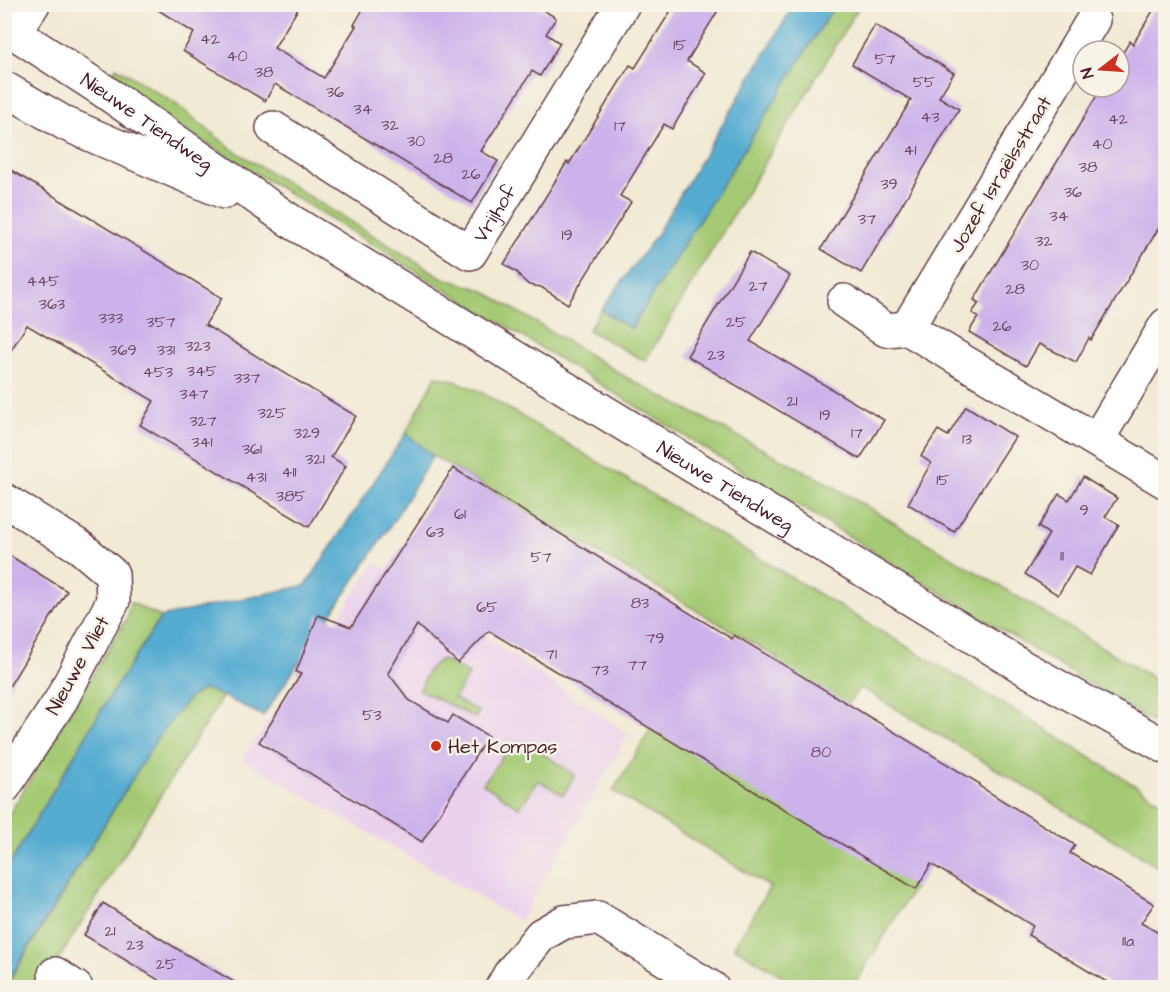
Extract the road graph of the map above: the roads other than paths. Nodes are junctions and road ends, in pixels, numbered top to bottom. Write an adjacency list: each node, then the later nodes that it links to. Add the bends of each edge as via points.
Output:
1 (33, 4): 4 (street)
2 (623, 4): 6 (street, Vrijhof, via 470,253)
3 (1093, 20): 10 (street, Jozef Israëlsstraat)
4 (8, 36): 7 (street, Nieuwe Tiendweg, via 104,91)
5 (4, 88): 7 (street, Nieuwe Tiendweg, via 66,124)
6 (273, 128)
7 (289, 219): 14 (street, Nieuwe Tiendweg, via 987,645)
8 (844, 301): 10 (street, via 886,330)
9 (1166, 325): 11 (street)
10 (907, 328): 11 (street)
11 (1097, 440): 12 (street)
12 (1166, 482)
13 (4, 500): 15 (street, Nieuwe Vliet, via 80,547 112,574 113,601 61,699)
14 (1166, 747)
15 (4, 788)
16 (502, 987): 17 (street, via 541,935 564,921 598,918)
17 (711, 987)

